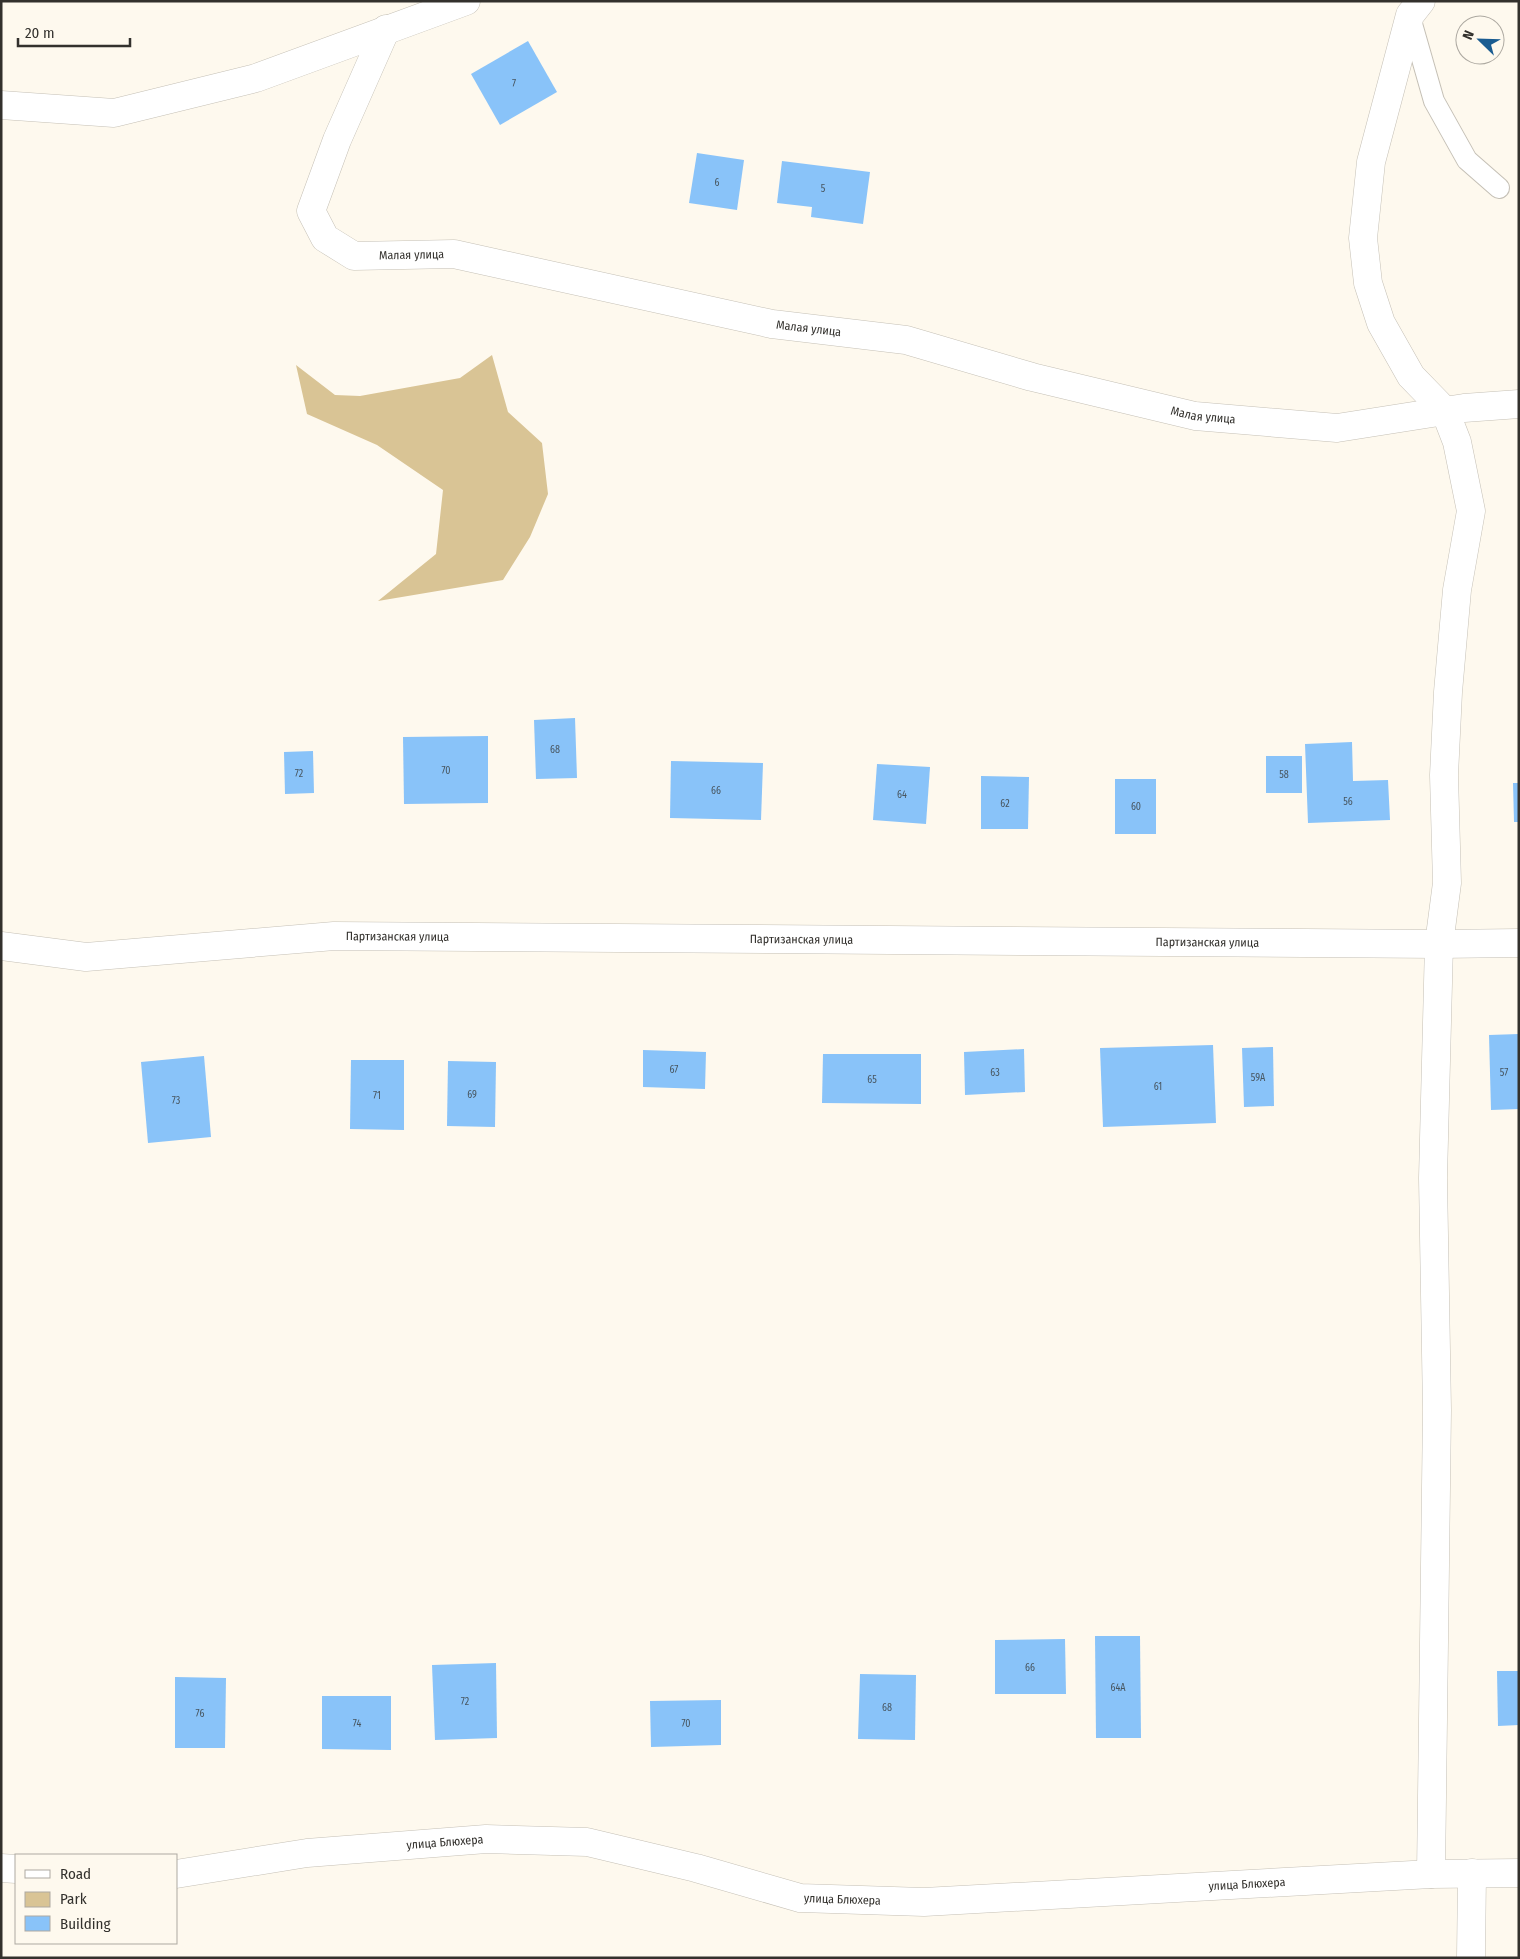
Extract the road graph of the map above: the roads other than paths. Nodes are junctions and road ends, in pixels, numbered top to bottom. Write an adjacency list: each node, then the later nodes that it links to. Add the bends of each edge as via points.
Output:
1 (466, 1): 3 (street)
2 (1414, 6): 5 (lane, via 1434,101 1467,160); 7 (street, via 1372,162 1363,238 1368,283 1381,323 1411,376)
3 (386, 29): 4 (street, via 256,78 114,114); 7 (street, Малая улица, via 337,140 311,211 325,238 354,256 454,254 772,324 906,340 1032,378 1195,416 1337,428)
4 (1, 105)
5 (1499, 188)
6 (1519, 404): 7 (street, Малая улица)
7 (1446, 411): 9 (street, via 1457,442 1471,511 1457,590 1448,692 1444,775 1447,883)
8 (1519, 943): 9 (street, Партизанская улица)
9 (1439, 944): 10 (street, Партизанская улица, via 334,936 86,957); 16 (street, via 1433,1178 1438,1410)
10 (1, 946)
11 (1, 1868): 12 (street)
12 (15, 1869)
13 (1519, 1872): 14 (street, улица Блюхера)
14 (1472, 1873): 16 (street, улица Блюхера); 17 (street)
15 (178, 1874): 16 (street, улица Блюхера, via 307,1853 486,1840 588,1842 800,1898 924,1902)
16 (1431, 1874)
17 (1471, 1958)

